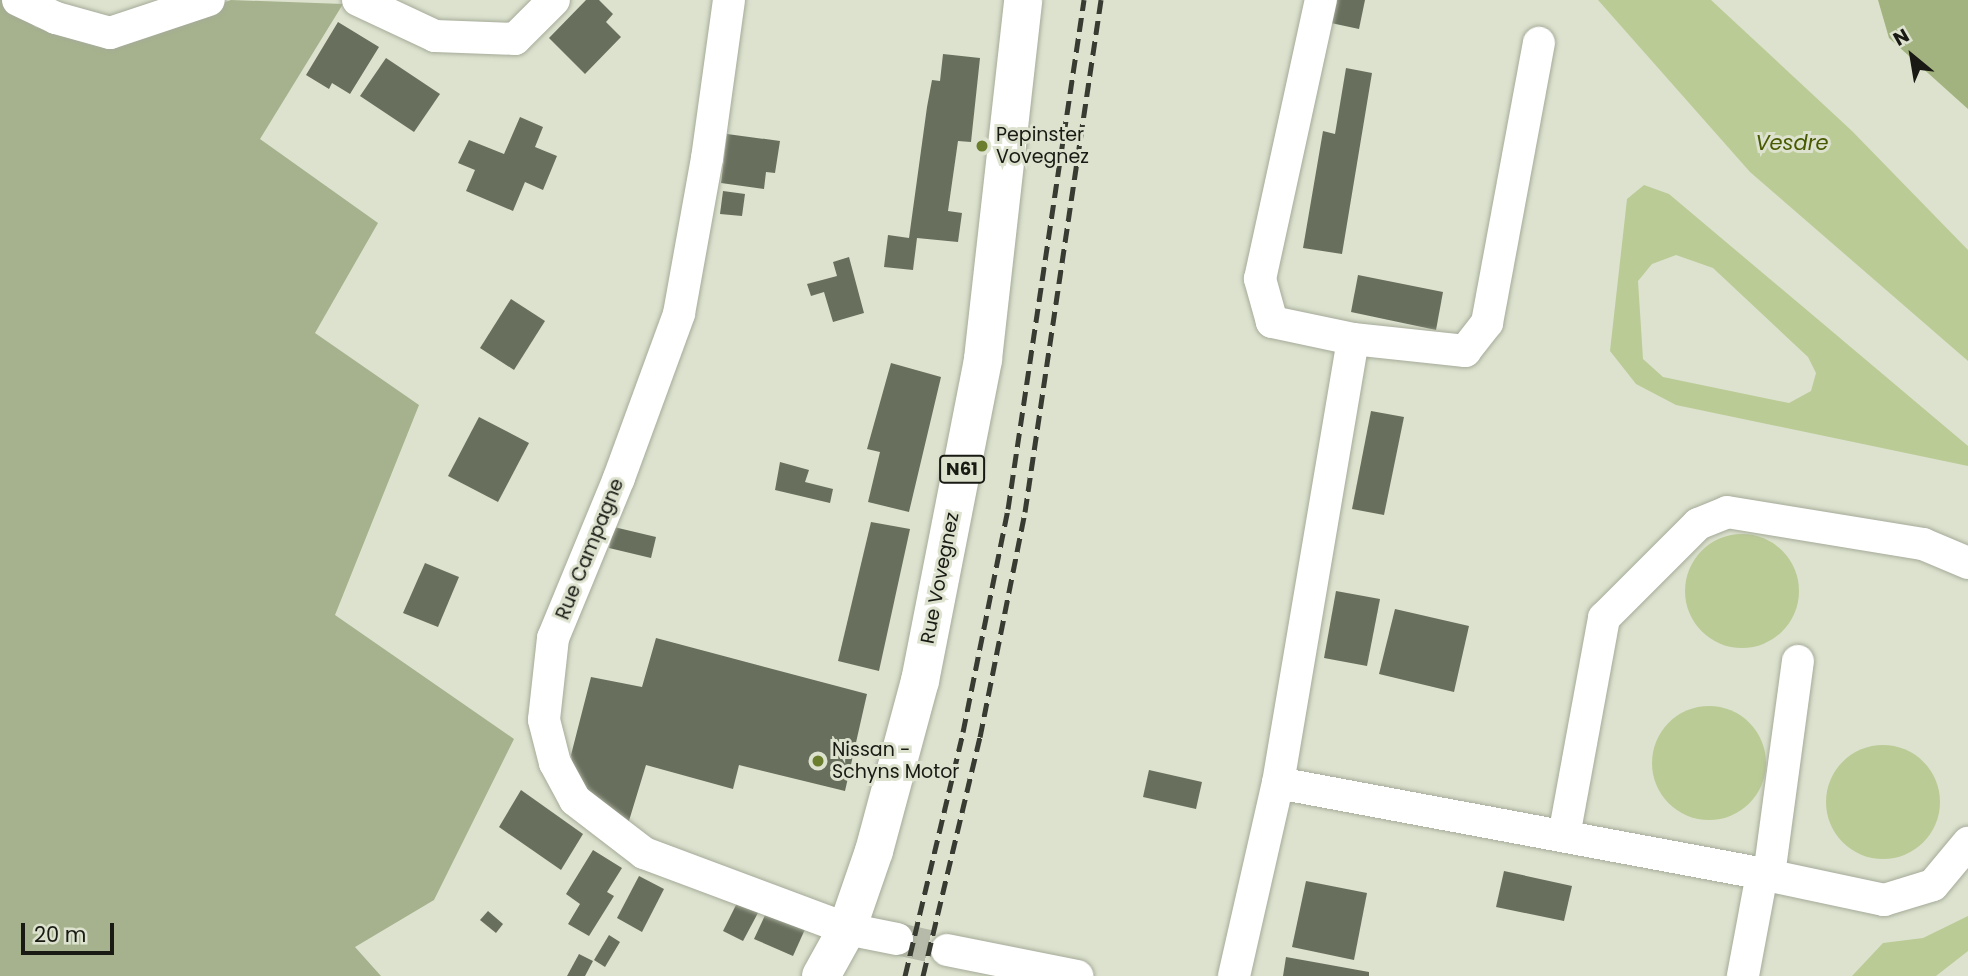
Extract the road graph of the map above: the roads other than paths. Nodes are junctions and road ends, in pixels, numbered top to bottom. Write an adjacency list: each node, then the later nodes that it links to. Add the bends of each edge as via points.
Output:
1 (18, 0): 2 (street, via 56,18 110,33)
2 (209, 0)
3 (358, 0): 4 (street, via 435,36 515,39)
4 (554, 0)
5 (729, 0): 16 (street, Rue Campagne, via 679,314 619,478 553,638 544,720 555,763 575,800 645,853)
6 (1023, 0): 16 (main road, Rue Vovegnez / N61, via 983,359 920,681)
7 (1321, 0): 9 (street, via 1260,279 1272,322)
8 (1539, 43): 9 (street, via 1488,323 1465,351)
9 (1353, 339): 12 (street)
10 (1968, 563): 13 (street, via 1923,544 1727,512 1698,524 1604,618)
11 (1798, 661): 15 (street)
12 (1278, 783): 13 (street); 21 (street)
13 (1564, 836): 15 (street)
14 (1968, 843): 15 (street, via 1933,885 1884,900)
15 (1766, 874): 22 (street)
16 (847, 929): 17 (street, Rue Campagne); 19 (main road, Rue Vovegnez / N61)
17 (897, 939)
18 (947, 950): 20 (street)
19 (821, 976)
20 (1077, 976)
21 (1234, 976)
22 (1743, 976)

